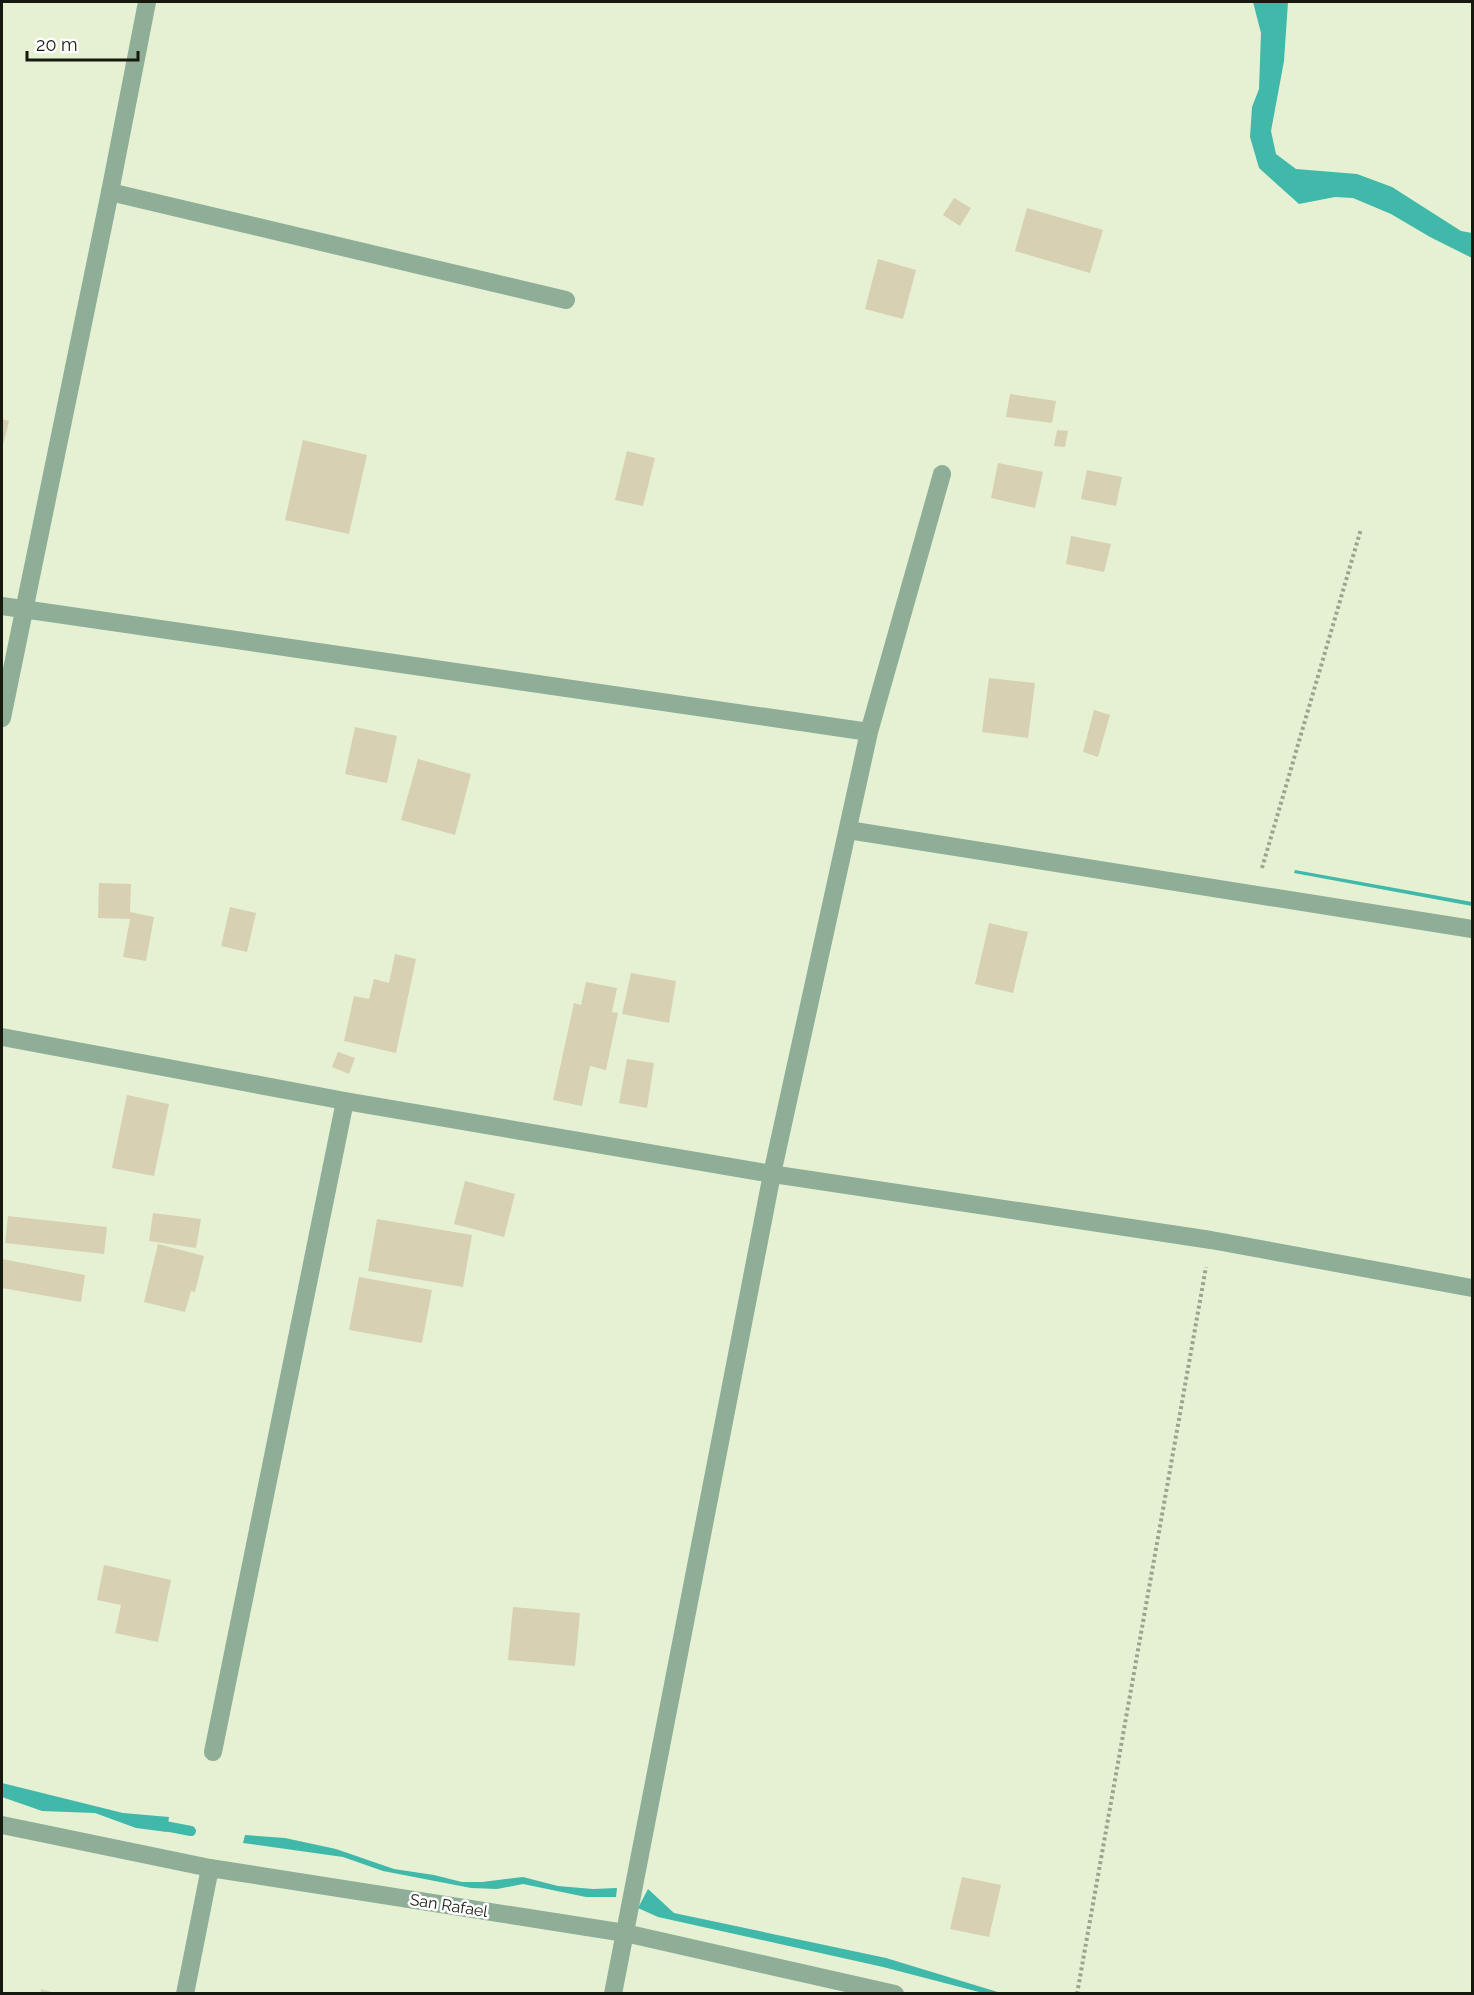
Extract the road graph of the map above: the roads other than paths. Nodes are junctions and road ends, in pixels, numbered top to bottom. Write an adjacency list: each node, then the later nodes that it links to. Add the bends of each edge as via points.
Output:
1 (147, 2): 2 (street)
2 (110, 192): 3 (street); 6 (street)
3 (566, 300)
4 (942, 474): 8 (street)
5 (2, 606): 6 (street)
6 (24, 609): 7 (street); 8 (street)
7 (2, 718)
8 (869, 732): 9 (street)
9 (848, 830): 10 (street); 13 (street)
10 (1473, 929)
11 (2, 1037): 12 (street)
12 (345, 1101): 13 (street); 15 (street)
13 (772, 1174): 14 (street, via 1211,1239); 18 (street)
14 (1473, 1288)
15 (213, 1752)
16 (2, 1825): 17 (street, San Rafael)
17 (210, 1868): 18 (street, San Rafael); 19 (street)
18 (625, 1933): 20 (street); 21 (street, San Rafael)
19 (185, 1994)
20 (613, 1994)
21 (895, 1994)

